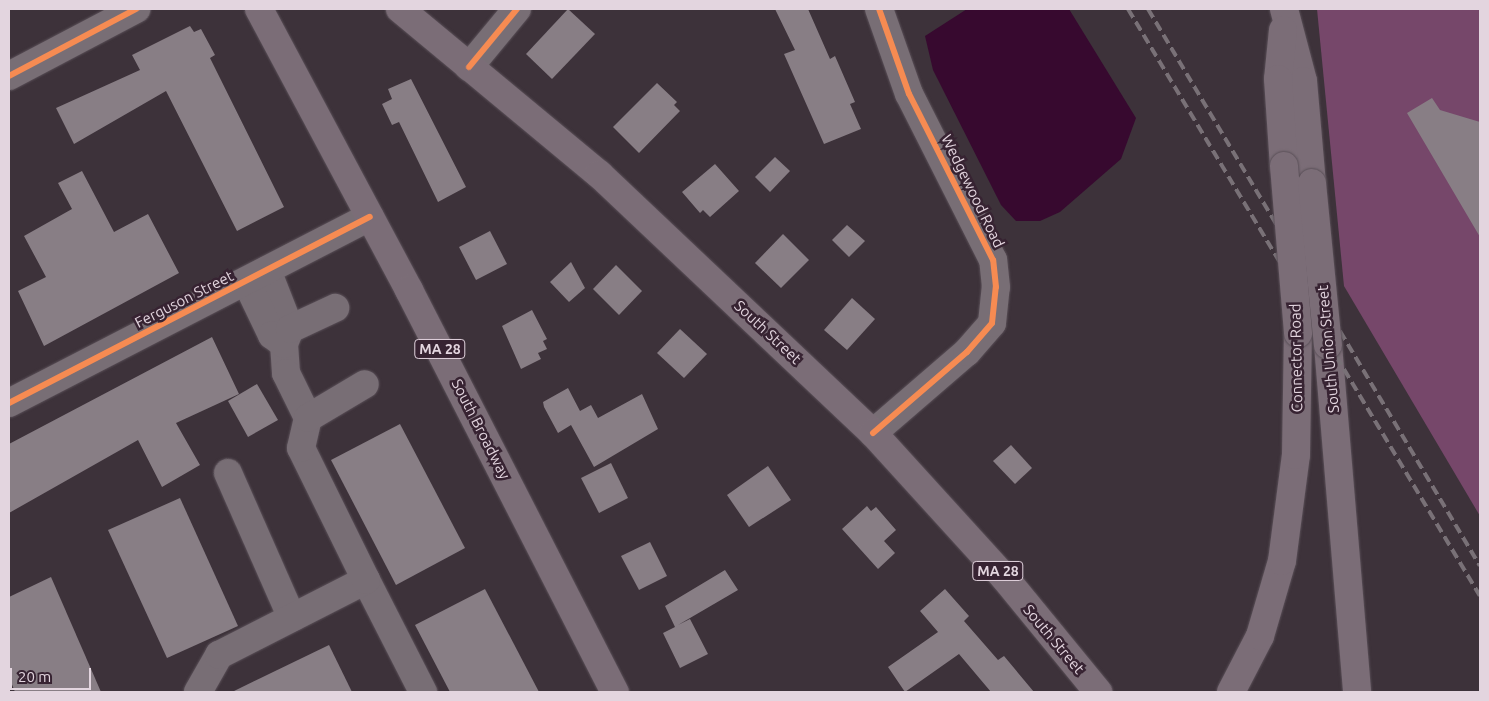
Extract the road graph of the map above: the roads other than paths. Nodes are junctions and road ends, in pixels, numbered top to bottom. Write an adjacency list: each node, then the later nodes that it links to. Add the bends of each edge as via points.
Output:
1 (136, 9): 8 (street)
2 (259, 9): 9 (main road, South Broadway / MA 28)
3 (400, 9): 7 (main road, South Street / MA 28)
4 (517, 9): 7 (street)
5 (879, 9): 16 (street, Wedgewood Road, via 909,94 993,260 996,287 992,323 967,352)
6 (1284, 11): 24 (main road, Connector Road, bridge, via 1278,79 1298,333 1296,456 1282,560 1260,636); 25 (main road, South Union Street, bridge, via 1303,81)
7 (469, 67): 16 (main road, South Street / MA 28, via 599,174)
8 (9, 76)
9 (370, 217): 10 (street, Ferguson Street); 22 (main road, South Broadway / MA 28)
10 (257, 276): 12 (street, via 272,336); 14 (street, Ferguson Street)
11 (335, 308): 12 (street)
12 (287, 337): 15 (street, via 292,392)
13 (364, 384): 15 (street)
14 (9, 403)
15 (308, 418): 18 (street, via 302,448)
16 (873, 433): 23 (main road, South Street / MA 28, via 1004,577)
17 (228, 473): 19 (street)
18 (366, 580): 19 (street); 21 (street)
19 (292, 618): 20 (street, via 219,655)
20 (198, 692)
21 (423, 692)
22 (615, 692)
23 (1098, 692)
24 (1231, 692)
25 (1357, 692)

